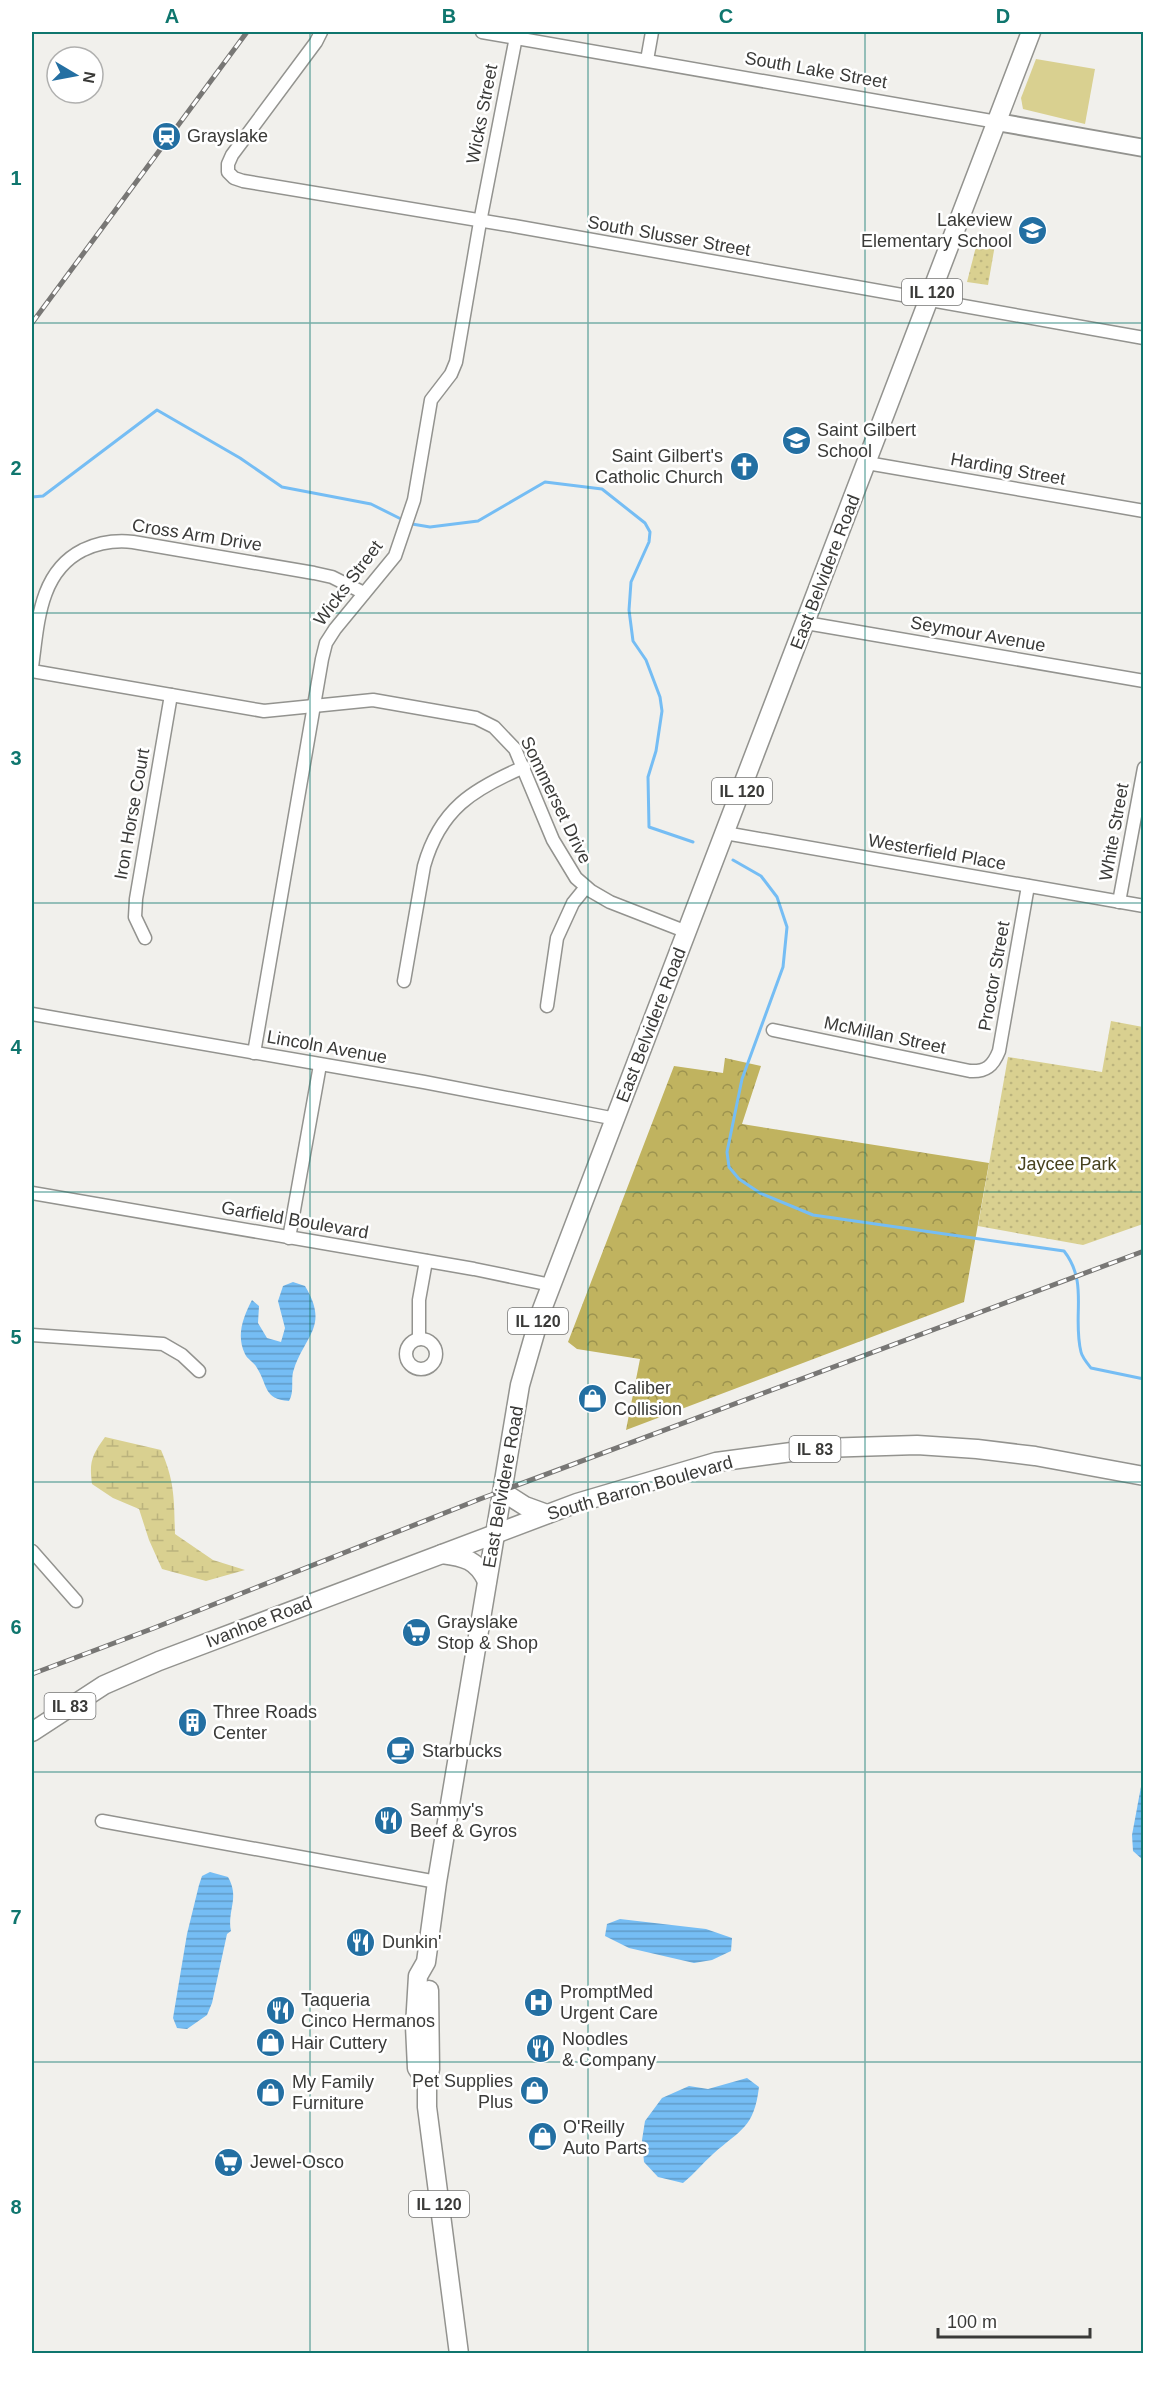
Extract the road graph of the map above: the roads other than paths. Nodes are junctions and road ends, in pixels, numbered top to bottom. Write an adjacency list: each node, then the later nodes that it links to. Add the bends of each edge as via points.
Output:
1 (321, 32): 9 (street, South Slusser Street, via 244,139 228,164 228,172 243,182)
2 (482, 32): 5 (street, South Lake Street)
3 (652, 32): 6 (street)
4 (1031, 32): 7 (main road, IL 120)
5 (516, 38): 6 (street, South Lake Street); 9 (street, Wicks Street)
6 (647, 60): 7 (street, South Lake Street)
7 (997, 122): 8 (street, South Lake Street); 10 (main road, East Belvidere Road / IL 120)
8 (1143, 148)
9 (480, 222): 10 (street, South Slusser Street); 14 (street, Wicks Street, via 456,362 431,400 414,501 395,556)
10 (929, 300): 11 (street, South Slusser Street); 12 (main road, East Belvidere Road / IL 120)
11 (1143, 338)
12 (867, 463): 13 (street, Harding Street); 15 (main road, East Belvidere Road / IL 120)
13 (1143, 511)
14 (364, 593): 16 (street, Cross Arm Drive, via 314,573 133,542 98,544 72,556 53,576 41,607); 19 (street, Wicks Street, via 326,643)
15 (806, 623): 17 (street, Seymour Avenue); 22 (main road, East Belvidere Road / IL 120)
16 (32, 669): 18 (street, Sommerset Drive)
17 (1143, 681)
18 (171, 695): 19 (street, Sommerset Drive, via 264,711); 28 (street, Iron Horse Court, via 136,899 135,917)
19 (314, 707): 20 (street, Sommerset Drive, via 373,700 476,718 506,738); 33 (street, Wicks Street)
20 (524, 767): 24 (street, Sommerset Drive, via 564,861); 29 (street, via 472,794 438,831 424,866)
21 (1143, 768): 25 (street, White Street)
22 (725, 833): 23 (street, Westerfield Place); 27 (main road, East Belvidere Road / IL 120)
23 (1028, 886): 25 (street, Westerfield Place); 35 (street, Proctor Street, via 999,1051)
24 (586, 887): 27 (street, Sommerset Drive, via 625,909); 30 (street, via 573,903 557,938)
25 (1119, 902): 26 (street, Westerfield Place)
26 (1143, 906)
27 (687, 932): 36 (main road, East Belvidere Road / IL 120)
28 (145, 938)
29 (404, 981)
30 (547, 1006)
31 (32, 1014): 33 (street, Lincoln Avenue)
32 (773, 1030): 35 (street, McMillan Street, via 970,1071)
33 (254, 1053): 34 (street, Lincoln Avenue)
34 (320, 1065): 36 (street, Lincoln Avenue); 38 (street)
35 (988, 1068)
36 (616, 1119): 40 (main road, East Belvidere Road / IL 120)
37 (32, 1193): 38 (street, Garfield Boulevard)
38 (289, 1238): 39 (street, Garfield Boulevard)
39 (426, 1261): 40 (street, Garfield Boulevard); 42 (street, via 419,1300)
40 (551, 1285): 45 (main road, East Belvidere Road / IL 120, via 520,1384)
41 (32, 1335): 43 (street, via 163,1344)
42 (419, 1340)
43 (199, 1371)
44 (1143, 1476): 46 (main road, South Barron Boulevard / IL 83, via 977,1449 918,1445 822,1448 716,1462)
45 (502, 1492): 46 (main road); 47 (main road, East Belvidere Road / IL 120)
46 (547, 1514): 47 (main road, South Barron Boulevard / IL 83)
47 (495, 1533): 49 (main road, Ivanhoe Road / IL 83); 50 (main road, East Belvidere Road / IL 120)
48 (32, 1551): 51 (street)
49 (441, 1554): 50 (main road, via 475,1563); 52 (main road, Ivanhoe Road / IL 83, via 127,1674)
50 (487, 1581): 54 (main road, East Belvidere Road / IL 120)
51 (76, 1601)
52 (32, 1732)
53 (102, 1821): 54 (street)
54 (437, 1882): 55 (main road, East Belvidere Road / IL 120, via 426,1962 430,1973 427,2083 430,2142)
55 (459, 2354)

